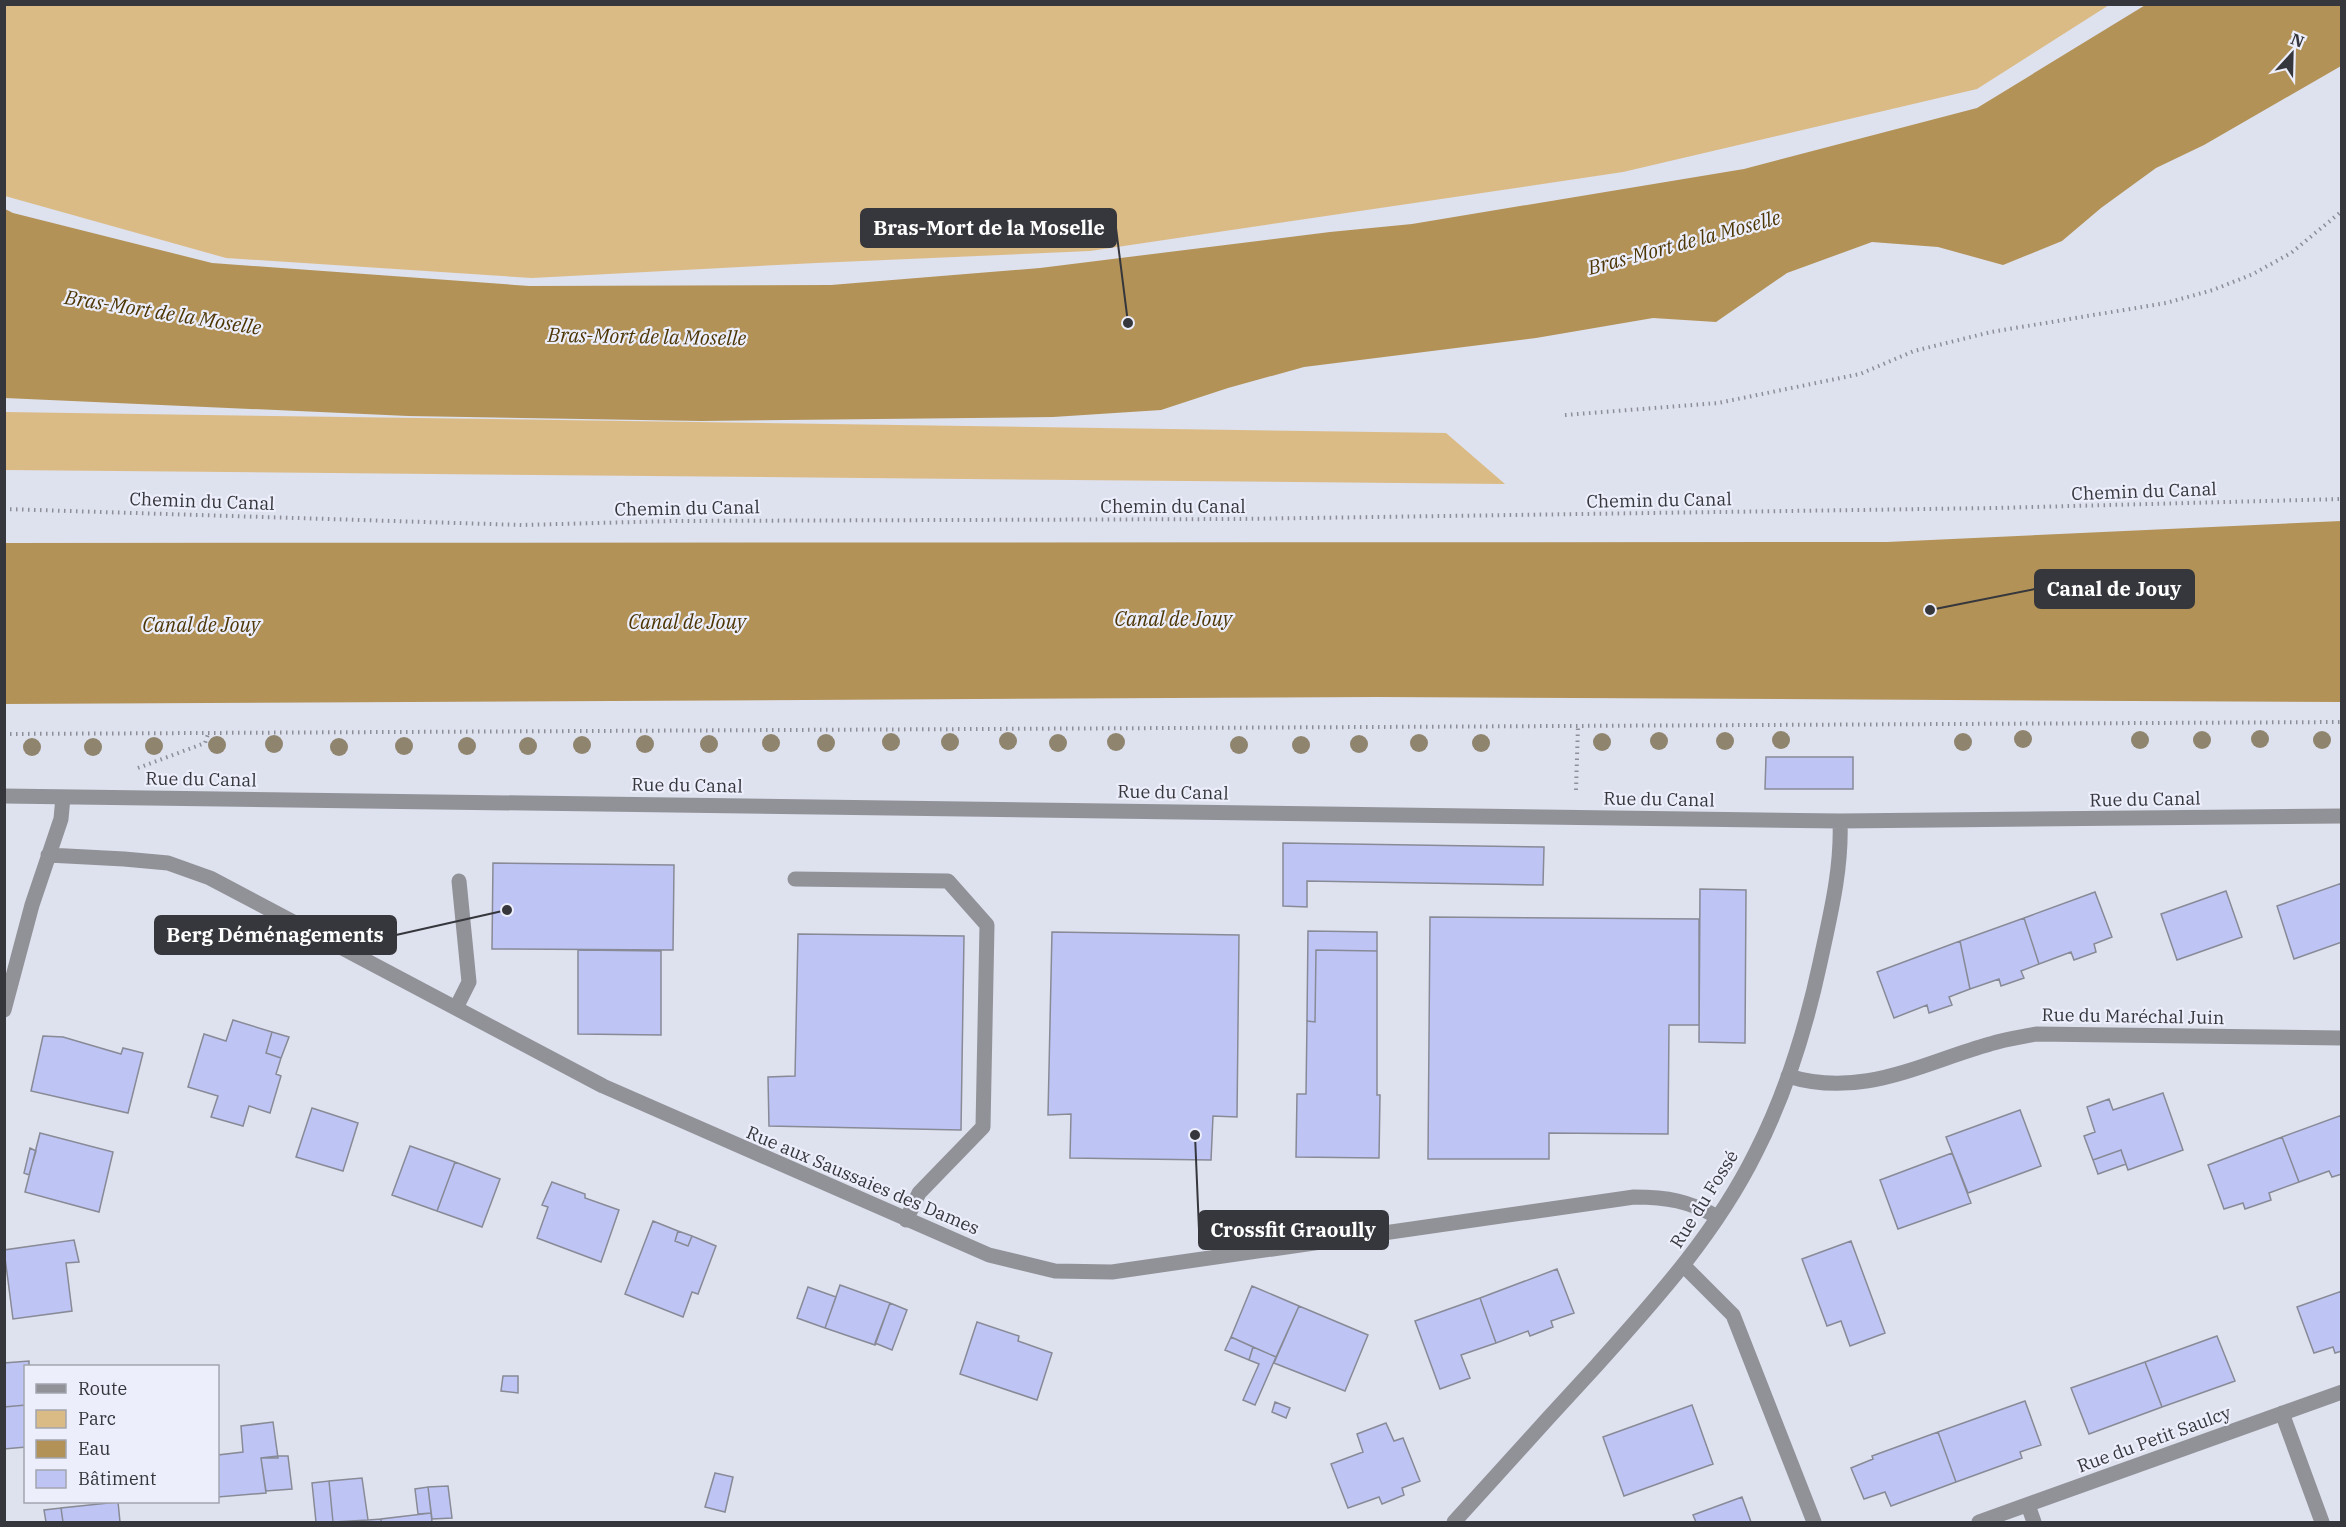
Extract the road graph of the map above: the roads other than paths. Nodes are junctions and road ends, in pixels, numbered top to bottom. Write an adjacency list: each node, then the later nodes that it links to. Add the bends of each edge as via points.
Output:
1 (4, 796): 2 (street, Rue du Canal)
2 (63, 797): 4 (street, Rue du Canal); 5 (street, via 61,819)
3 (2342, 816): 4 (street, Rue du Canal)
4 (1840, 820): 11 (street, Rue du Fossé, via 1836,892)
5 (48, 855): 8 (street, Rue aux Saussaies des Dames, via 168,863 210,878); 9 (street)
6 (795, 879): 13 (street, via 948,880 987,925 983,1127 919,1193)
7 (459, 881): 8 (street, via 469,982)
8 (456, 1008): 13 (street, Rue aux Saussaies des Dames, via 603,1086)
9 (4, 1010)
10 (2342, 1038): 11 (street, Rue du Maréchal Juin, via 2036,1034 1991,1043 1859,1084 1810,1083)
11 (1788, 1077): 12 (street, Rue du Fossé, via 1756,1152)
12 (1718, 1217): 13 (street, Rue aux Saussaies des Dames, via 1678,1199 1634,1197 1112,1272 1055,1270 989,1255); 14 (street, Rue du Fossé)
13 (906, 1220)
14 (1684, 1266): 18 (street, Rue du Fossé); 19 (street, via 1732,1315)
15 (2342, 1392): 16 (street, Rue du Petit Saulcy)
16 (2282, 1413): 17 (street, Rue du Petit Saulcy); 22 (street)
17 (2028, 1505): 20 (street, Rue du Petit Saulcy); 21 (street)
18 (1454, 1522)
19 (1814, 1522)
20 (1980, 1522)
21 (2034, 1522)
22 (2322, 1522)

